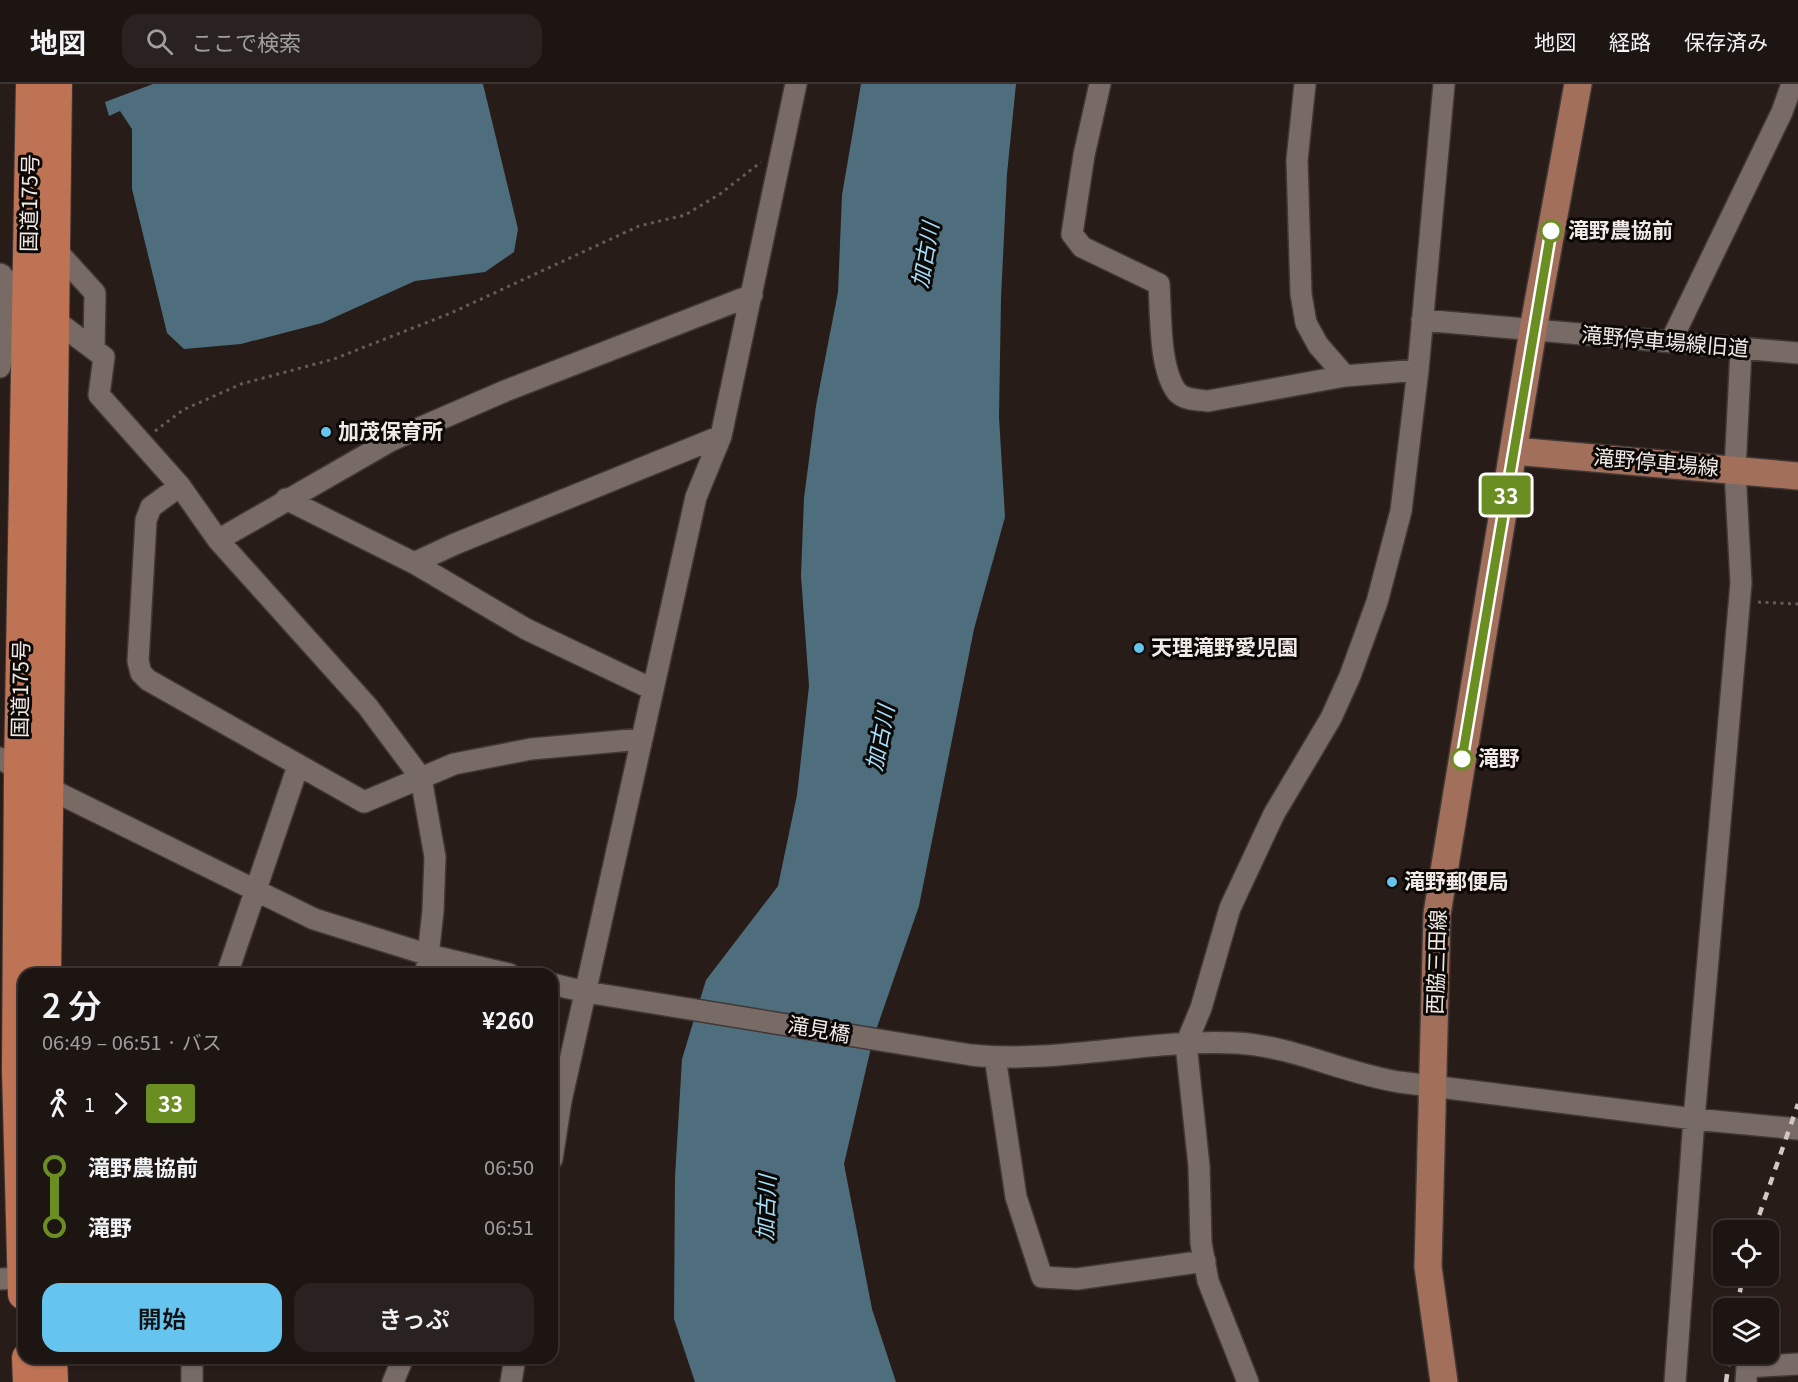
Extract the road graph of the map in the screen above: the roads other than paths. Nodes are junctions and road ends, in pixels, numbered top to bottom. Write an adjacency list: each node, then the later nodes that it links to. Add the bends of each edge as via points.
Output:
1 (32, 84): 12 (highway, 国道175号)
2 (56, 84): 9 (highway, 国道175号)
3 (796, 84): 11 (street)
4 (1100, 84): 22 (street, via 1072,234 1082,247 1159,284 1167,371 1178,393 1192,400 1208,401)
5 (1305, 84): 22 (street, via 1297,160 1301,294 1306,323 1318,345)
6 (1444, 84): 14 (street)
7 (1578, 84): 15 (main road, 西脇三田線)
8 (1792, 84): 16 (street, via 1777,123)
9 (55, 249): 13 (highway, 国道175号); 18 (street, via 95,293)
10 (1, 275): 12 (street); 20 (street)
11 (752, 295): 23 (street); 28 (street, via 505,391 402,436)
12 (28, 300): 13 (street); 34 (highway, 国道175号)
13 (54, 320): 18 (street); 34 (highway, 国道175号)
14 (1422, 320): 15 (street, 滝野停車場線旧道); 21 (street)
15 (1533, 330): 16 (street, 滝野停車場線旧道); 24 (main road, 西脇三田線)
16 (1671, 341): 17 (street, 滝野停車場線旧道)
17 (1741, 349): 19 (street, 滝野停車場線旧道); 25 (street)
18 (94, 350): 27 (street, via 104,357 99,395)
19 (1798, 353)
20 (0, 367)
21 (1418, 370): 22 (street); 44 (street, via 1401,511 1377,602 1331,718 1275,814 1230,909 1201,1008)
22 (1345, 376)
23 (721, 436): 30 (street); 31 (street, via 696,497)
24 (1514, 452): 25 (main road, 滝野停車場線); 47 (main road, 西脇三田線, via 1437,914)
25 (1735, 470): 26 (main road, 滝野停車場線); 48 (street, via 1741,583)
26 (1798, 476)
27 (180, 486): 29 (street); 33 (street, via 151,507 146,520 138,661 141,673)
28 (286, 499): 29 (street); 30 (street)
29 (218, 540): 35 (street, via 368,707)
30 (414, 563): 31 (street, via 526,629)
31 (652, 689): 32 (street)
32 (642, 739): 35 (street, via 531,749 454,764); 43 (street)
33 (298, 766): 35 (street, via 364,802); 36 (street)
34 (22, 772): 36 (street); 38 (highway, 国道175号); 39 (highway, 国道175号)
35 (421, 778): 37 (street, via 435,857)
36 (255, 890): 37 (street, via 314,919); 40 (street)
37 (428, 964): 41 (street)
38 (19, 968)
39 (44, 968)
40 (229, 968)
41 (460, 968)
42 (558, 985): 43 (street, 滝見橋)
43 (586, 992): 45 (street, 滝見橋); 49 (street)
44 (1186, 1044): 45 (street, 滝見橋); 47 (street, 滝見橋, via 1236,1043 1282,1048 1368,1077); 51 (street)
45 (995, 1057): 51 (street, via 1016,1197 1042,1276 1077,1279)
46 (18, 1070): 52 (highway, 国道175号)
47 (1434, 1085): 48 (street, 滝見橋); 65 (main road, 西脇三田線, via 1428,1268)
48 (1694, 1119): 50 (street, 滝見橋); 66 (street)
49 (558, 1120)
50 (1798, 1129)
51 (1204, 1261): 64 (street, via 1208,1281)
52 (16, 1284)
53 (28, 1364): 59 (highway)
54 (51, 1364): 60 (highway)
55 (192, 1364): 61 (street)
56 (400, 1364): 62 (street)
57 (514, 1364): 63 (street)
58 (1798, 1364): 67 (street, via 1747,1367)
59 (29, 1382)
60 (52, 1382)
61 (192, 1382)
62 (393, 1382)
63 (511, 1382)
64 (1248, 1382)
65 (1443, 1382)
66 (1675, 1382)
67 (1746, 1382)

